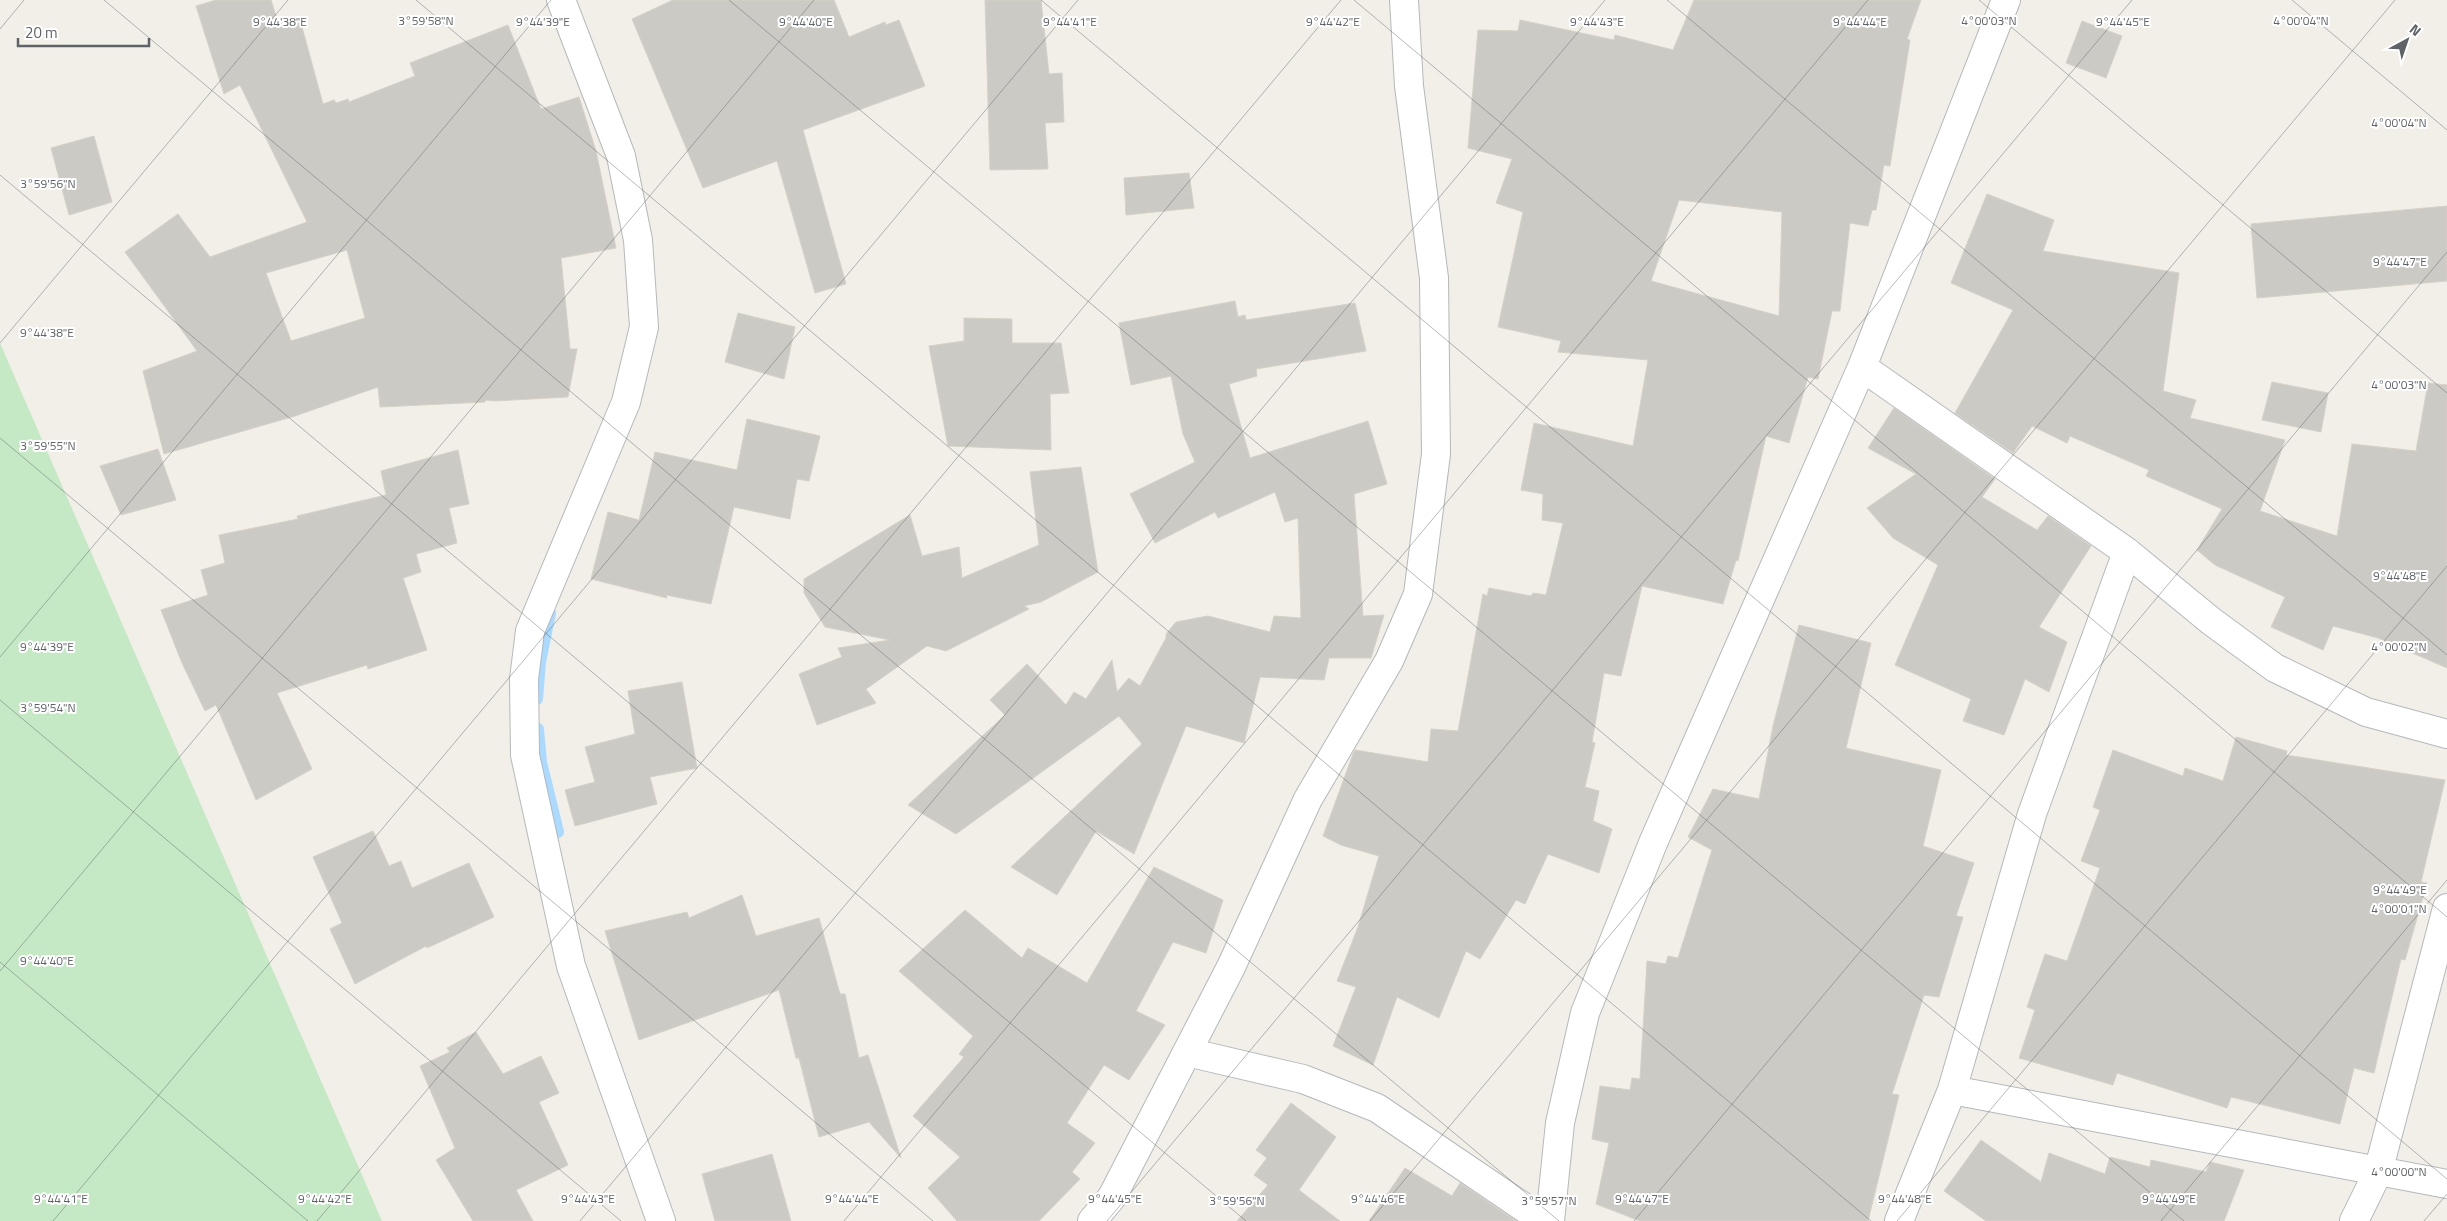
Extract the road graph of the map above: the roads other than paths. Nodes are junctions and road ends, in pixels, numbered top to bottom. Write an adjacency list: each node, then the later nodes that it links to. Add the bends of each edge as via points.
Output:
1 (561, 0): 12 (street, via 621,156 638,240 644,327 626,402 530,631 524,679 525,755 571,966)
2 (1404, 0): 8 (street, via 1410,86 1434,278 1436,454 1418,594 1390,661 1308,799 1231,967)
3 (2006, 0): 4 (street)
4 (1862, 367): 5 (street); 15 (street, via 1653,843 1585,1014 1560,1123)
5 (2127, 552): 6 (street, via 2275,668 2366,712); 9 (street, via 2032,814)
6 (2447, 734)
7 (2447, 908): 10 (street)
8 (1187, 1052): 13 (street, via 1112,1197); 14 (street, via 1303,1079 1377,1108)
9 (1952, 1090): 10 (street); 16 (street)
10 (2378, 1172): 11 (street); 17 (street)
11 (2447, 1184)
12 (661, 1221)
13 (1092, 1221)
14 (1544, 1221)
15 (1550, 1221)
16 (1899, 1221)
17 (2354, 1221)

